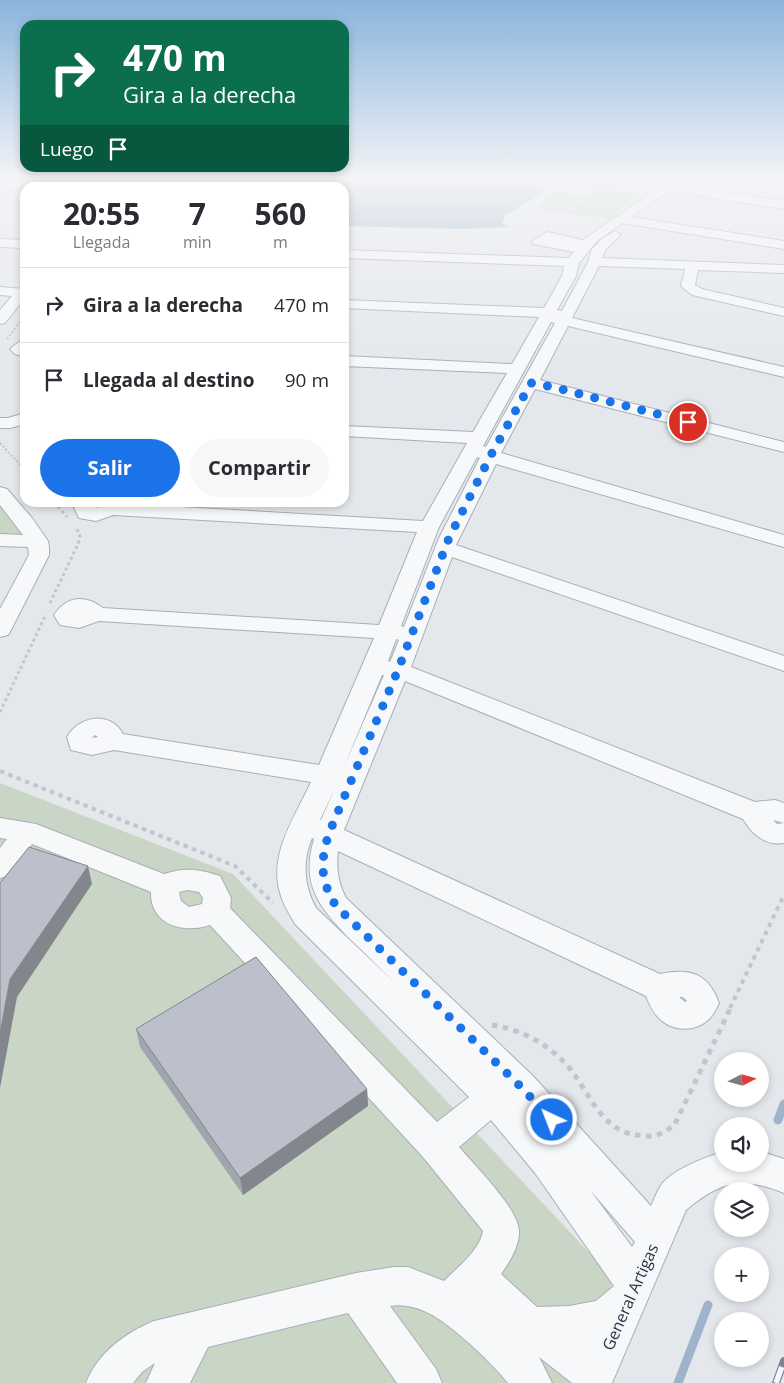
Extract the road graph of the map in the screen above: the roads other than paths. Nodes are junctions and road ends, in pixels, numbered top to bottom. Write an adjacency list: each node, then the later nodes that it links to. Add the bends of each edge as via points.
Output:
1 (599, 245): 3 (street)
2 (349, 254): 3 (street)
3 (583, 259): 4 (street); 13 (street, via 569,276)
4 (692, 267): 5 (street); 12 (street, via 688,286 696,292)
5 (784, 269)
6 (0, 283): 7 (street)
7 (20, 287)
8 (20, 288): 9 (street)
9 (0, 291)
10 (20, 295): 14 (street)
11 (349, 304): 13 (street)
12 (784, 312)
13 (555, 316): 16 (street); 17 (street)
14 (0, 320)
15 (349, 361): 17 (street)
16 (784, 372)
17 (522, 378): 23 (street); 24 (street)
18 (20, 416): 19 (street, via 5,414)
19 (0, 417)
20 (20, 419): 21 (street)
21 (0, 423)
22 (349, 432): 23 (street)
23 (481, 447): 29 (street); 32 (street, via 501,460); 33 (street)
24 (784, 447)
25 (0, 493): 31 (street)
26 (85, 507): 27 (street, via 86,514 96,515)
27 (104, 507)
28 (115, 507): 29 (street)
29 (425, 537): 33 (street); 36 (street)
30 (0, 540): 31 (street)
31 (38, 541): 35 (street, via 39,555)
32 (784, 541)
33 (445, 546): 37 (street); 38 (street)
34 (97, 614): 36 (street)
35 (0, 630)
36 (386, 632): 37 (street); 39 (street)
37 (411, 634): 40 (street)
38 (784, 664)
39 (374, 667): 40 (street); 42 (street)
40 (398, 670): 42 (street); 43 (street)
41 (113, 742): 42 (street)
42 (340, 777): 45 (street)
43 (752, 812): 44 (street, via 775,810); 47 (street, via 764,828)
44 (784, 813)
45 (317, 828): 49 (street); 50 (street, via 324,849 322,873 336,906 459,1027); 50 (street, via 294,850 291,876 294,896 305,916)
46 (13, 829): 48 (street, via 15,849); 51 (street, via 166,886 165,902 174,914 187,919 204,917 215,911)
47 (784, 833)
48 (0, 867)
49 (658, 987)
50 (505, 1096): 51 (street); 54 (street); 56 (street)
51 (435, 1145): 55 (street, via 495,1217 501,1231 498,1242)
52 (784, 1176): 54 (street, General Artigas, via 760,1167 735,1167 704,1174 673,1198)
53 (784, 1191): 54 (street, via 761,1182 740,1181 705,1188 691,1195)
54 (662, 1224): 56 (street, General Artigas)
55 (478, 1274): 58 (street); 59 (street, via 490,1291)
56 (634, 1290): 59 (street, via 606,1318 572,1325); 62 (street, General Artigas)
57 (356, 1292): 58 (street, via 408,1286); 60 (street); 65 (street)
58 (450, 1303): 61 (street)
59 (530, 1325): 62 (street)
60 (195, 1330): 63 (street, via 154,1341 128,1358); 64 (street)
61 (531, 1377)
62 (594, 1379)
63 (106, 1383)
64 (166, 1383)
65 (422, 1383)

